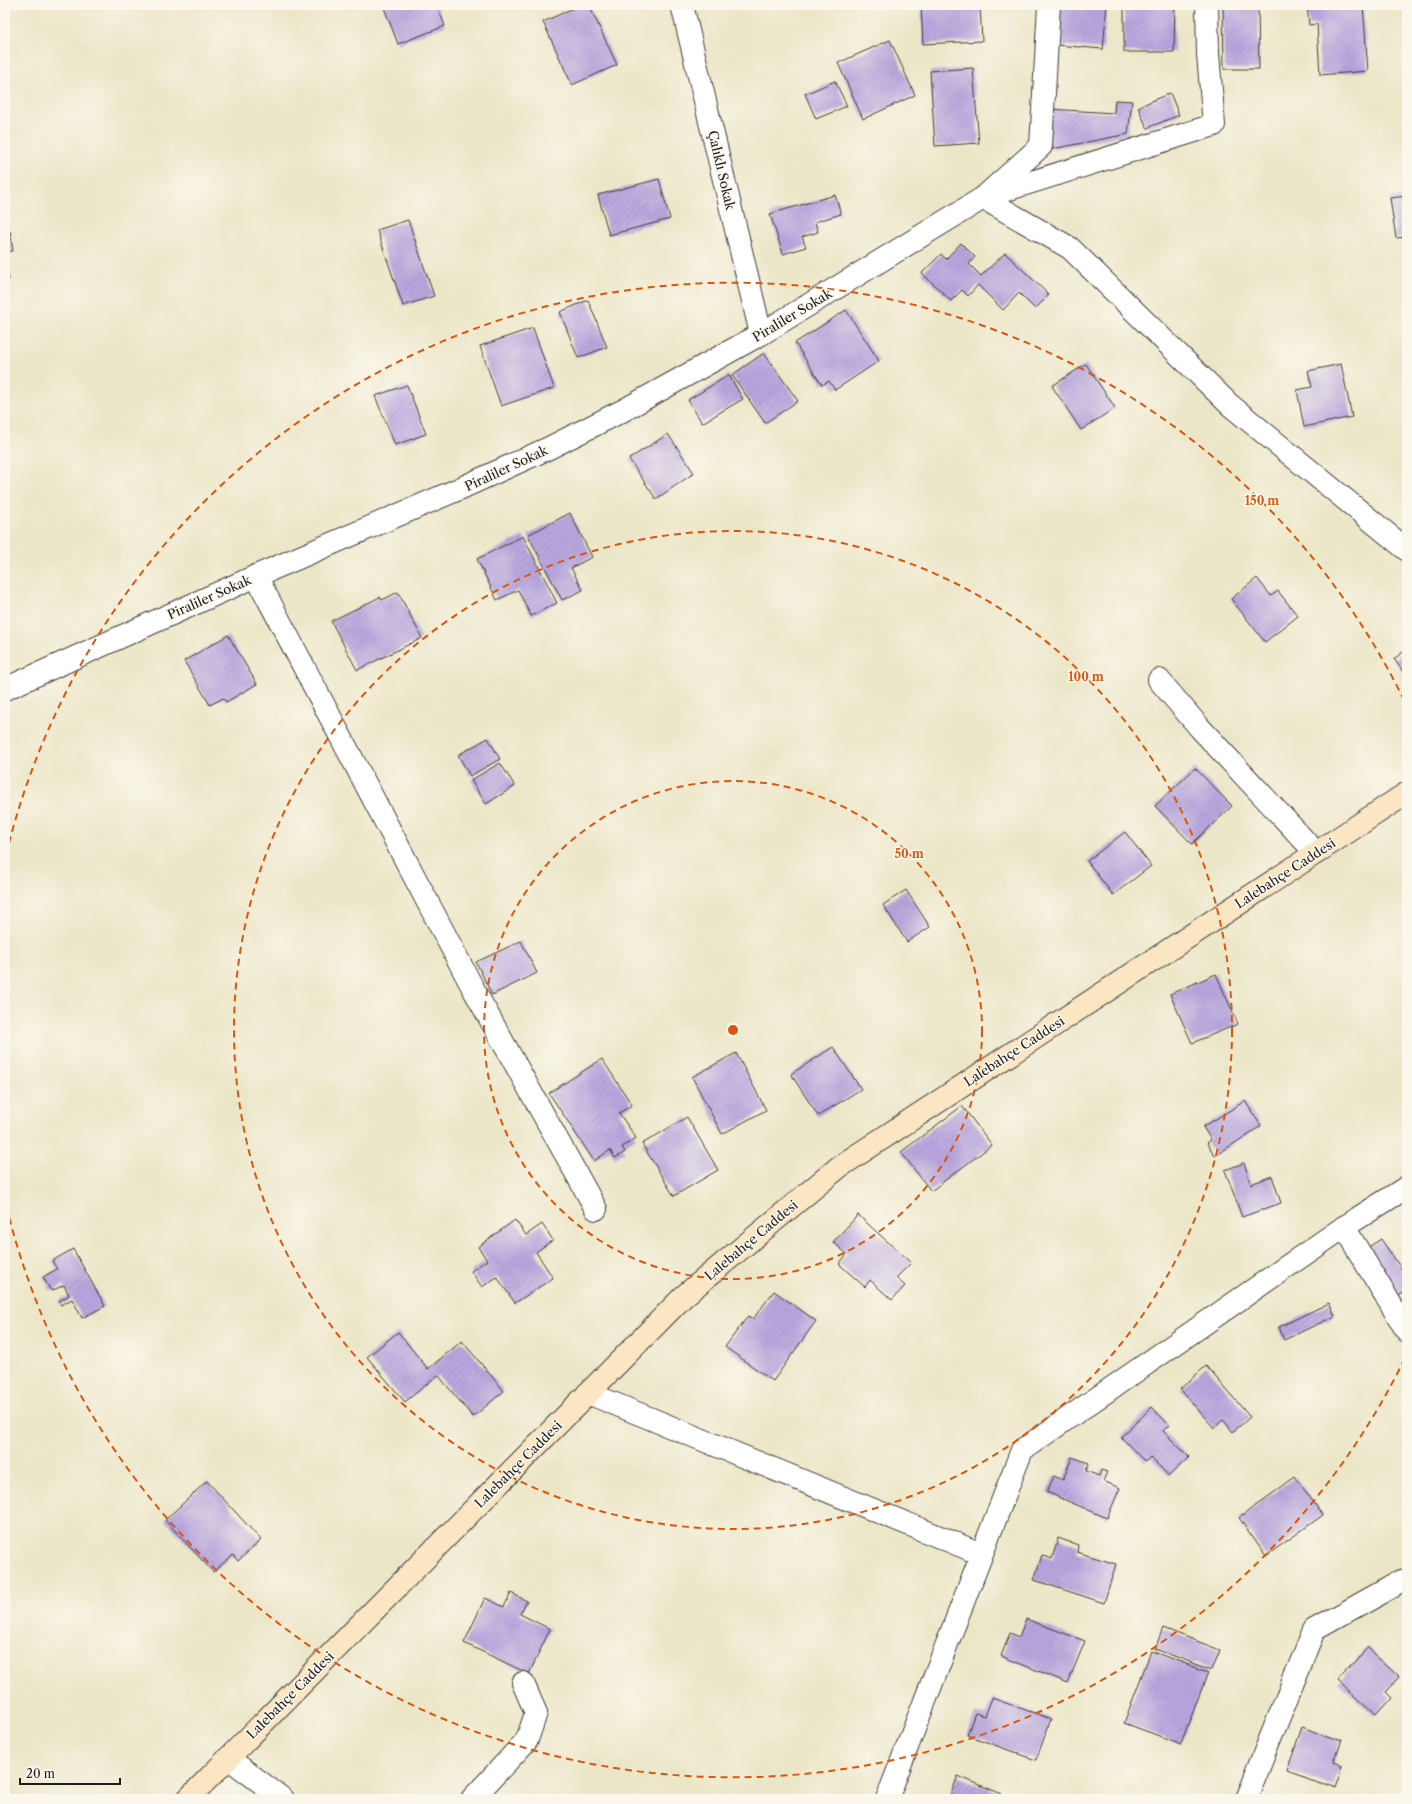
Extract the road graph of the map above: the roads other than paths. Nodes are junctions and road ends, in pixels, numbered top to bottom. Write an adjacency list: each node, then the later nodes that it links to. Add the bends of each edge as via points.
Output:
1 (682, 5): 5 (street, Çalıklı Sokak)
2 (1049, 5): 4 (street, via 1041,146)
3 (1207, 5): 4 (street, via 1214,125)
4 (983, 198): 5 (street, Piraliler Sokak); 6 (street, via 1070,248 1230,405)
5 (761, 334): 7 (street, Piraliler Sokak, via 549,448)
6 (1407, 550)
7 (256, 576): 9 (street, Piraliler Sokak); 13 (street, via 474,990)
8 (1159, 680): 11 (street)
9 (5, 689)
10 (1407, 793): 11 (street, Lalebahçe Caddesi)
11 (1316, 853): 16 (street, Lalebahçe Caddesi, via 839,1167 684,1296)
12 (1407, 1187): 14 (street)
13 (596, 1208)
14 (1344, 1227): 15 (street); 17 (street, via 1022,1450)
15 (1407, 1331)
16 (588, 1393): 17 (street); 20 (street, Lalebahçe Caddesi)
17 (981, 1554): 24 (street)
18 (1407, 1578): 25 (street, via 1314,1630)
19 (523, 1683): 23 (street, via 536,1713 527,1740)
20 (228, 1758): 21 (street, Lalebahçe Caddesi); 22 (street)
21 (188, 1799)
22 (283, 1799)
23 (472, 1799)
24 (887, 1799)
25 (1246, 1799)

